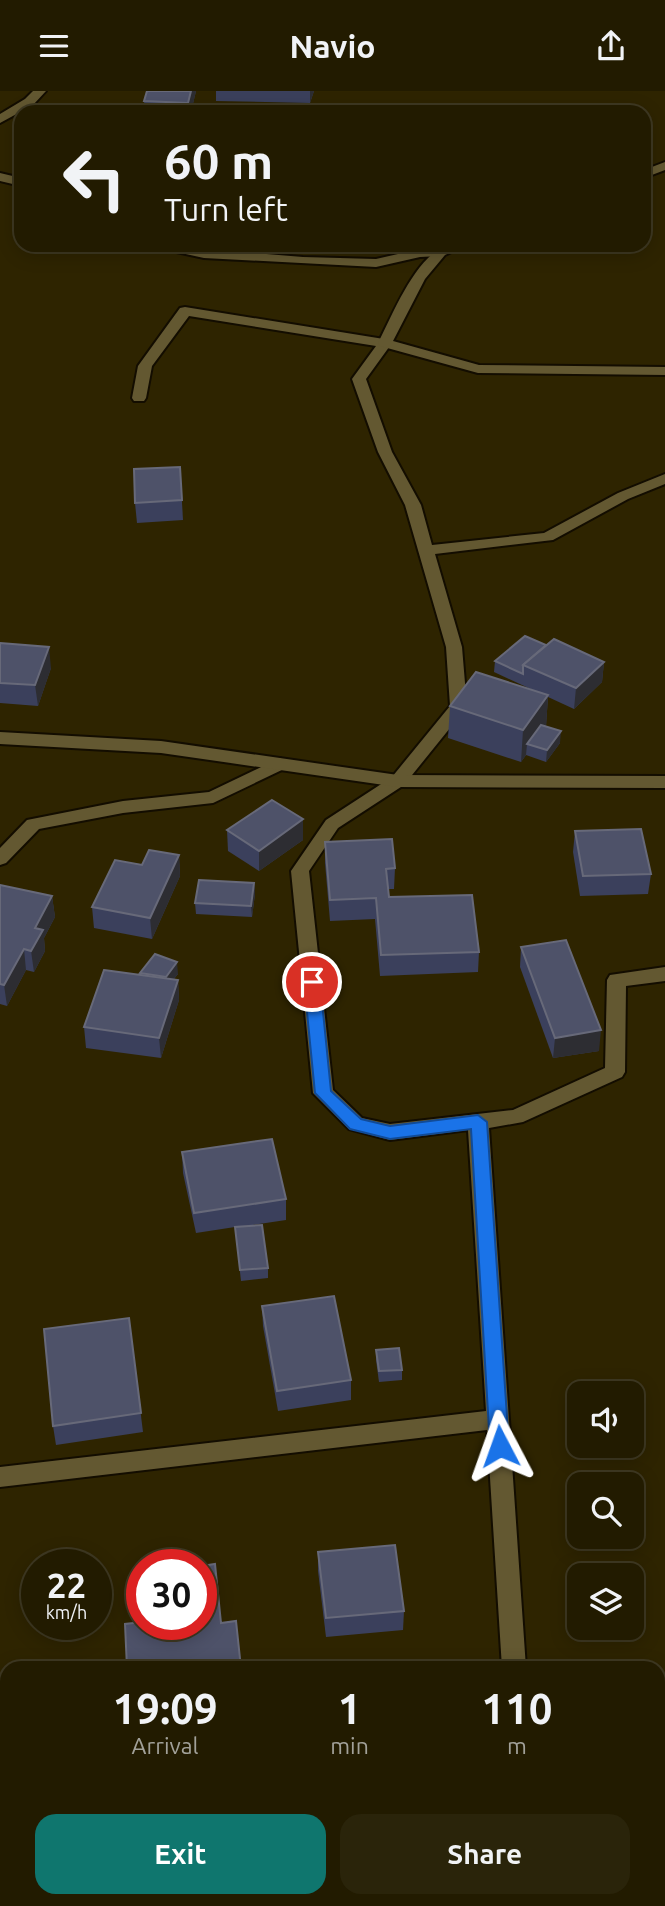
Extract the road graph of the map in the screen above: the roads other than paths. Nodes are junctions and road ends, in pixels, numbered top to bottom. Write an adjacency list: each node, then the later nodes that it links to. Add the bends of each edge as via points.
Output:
1 (40, 91): 2 (street)
2 (24, 105)
3 (195, 252): 4 (street, via 376,263)
4 (440, 253): 5 (street, via 419,278)
5 (385, 343): 6 (street, via 478,369); 7 (street, via 185,311 145,366); 9 (street, via 359,379 385,452 413,505)
6 (665, 371)
7 (139, 398)
8 (665, 479): 9 (street, via 548,537)
9 (426, 550): 12 (street, via 454,647 459,707)
10 (0, 738): 11 (street, via 161,747)
11 (279, 764): 12 (street); 14 (street, via 214,797 123,807 33,824)
12 (398, 781): 13 (street); 16 (street, via 332,824 300,871 323,1093 356,1124 390,1132)
13 (665, 782)
14 (0, 859)
15 (665, 974): 16 (street, via 617,980 615,1072 516,1117)
16 (478, 1122): 17 (street)
17 (498, 1419): 18 (street); 19 (street)
18 (0, 1477)
19 (514, 1661)

